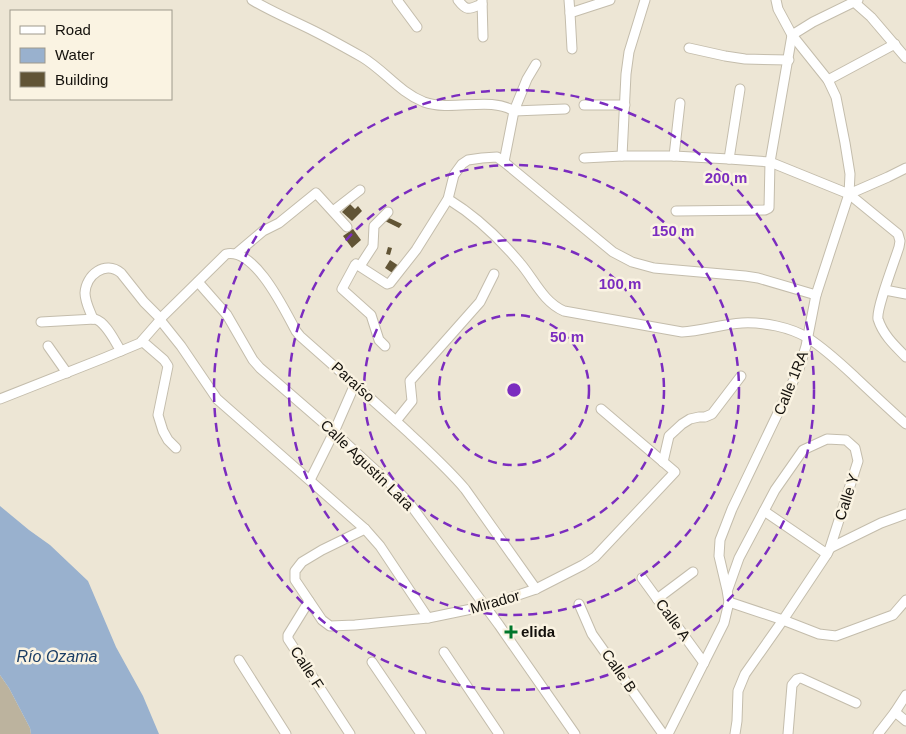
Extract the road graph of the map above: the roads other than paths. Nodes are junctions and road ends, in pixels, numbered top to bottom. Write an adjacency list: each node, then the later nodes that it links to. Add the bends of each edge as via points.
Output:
1 (252, 0): 26 (street, via 361,57 400,88 424,102 444,106 491,105)
2 (397, 0): 11 (street)
3 (458, 0): 9 (street, via 466,9)
4 (570, 0): 10 (street)
5 (610, 0): 10 (street)
6 (645, 0): 24 (street, via 629,52)
7 (776, 0): 12 (street, Calle 1RA)
8 (856, 1): 12 (street); 14 (street)
9 (482, 2): 13 (street)
10 (570, 13): 16 (street)
11 (417, 27)
12 (792, 35): 18 (street); 20 (street, Calle 1RA)
13 (483, 37)
14 (894, 44): 17 (street); 20 (street)
15 (689, 48): 18 (street, via 745,59)
16 (572, 49)
17 (906, 58)
18 (788, 60): 32 (street)
19 (536, 64): 26 (street)
20 (828, 80): 35 (street, Calle 1RA, via 836,97 845,143 850,174)
21 (740, 89): 30 (street)
22 (680, 103): 28 (street)
23 (584, 105): 24 (street)
24 (625, 105): 27 (street)
25 (565, 109): 26 (street)
26 (514, 111): 31 (street)
27 (622, 156): 28 (street); 29 (street)
28 (674, 156): 30 (street)
29 (584, 158)
30 (729, 159): 32 (street)
31 (504, 162): 36 (street, via 497,157 465,161 454,175); 49 (street, via 622,258 654,268 758,278)
32 (770, 162): 35 (street); 38 (street, via 768,208 765,210)
33 (906, 168): 35 (street)
34 (360, 190): 37 (street)
35 (849, 194): 42 (street); 49 (street, Calle 1RA)
36 (448, 199): 44 (street, via 390,284); 53 (street, via 464,209 502,244 556,308 682,332 743,323 787,329)
37 (333, 211): 40 (street); 43 (street, via 316,193)
38 (676, 211)
39 (388, 212): 44 (street, via 374,226 373,246)
40 (347, 227)
41 (906, 229): 42 (street)
42 (898, 234): 47 (street, via 899,247)
43 (237, 253): 46 (street, via 223,256); 61 (street, Paraíso, via 251,263 272,288 300,336)
44 (360, 266): 56 (street, via 354,265 342,290 371,315 379,340)
45 (494, 274): 64 (street, via 480,302 412,379 412,400)
46 (198, 282): 50 (street); 66 (street, Calle Agustín Lara, via 227,315 256,364)
47 (885, 290): 48 (street); 58 (street, via 878,320 886,335)
48 (906, 294)
49 (816, 295): 53 (street, Calle 1RA)
50 (161, 318): 51 (street, via 121,273 107,268 94,274 88,282 85,295); 54 (street); 69 (street, via 217,399)
51 (93, 319): 52 (street); 57 (street, via 102,323)
52 (41, 322)
53 (808, 338): 65 (street); 77 (street, Calle 1RA, via 799,370 720,540 719,556)
54 (142, 341): 57 (street); 67 (street, via 168,366 158,415 163,432)
55 (48, 346): 59 (street)
56 (385, 346)
57 (121, 351): 59 (street)
58 (906, 357)
59 (67, 373): 62 (street)
60 (741, 376): 68 (street, via 712,414 690,419 669,436)
61 (354, 384): 64 (street, Paraíso); 66 (street)
62 (0, 399)
63 (601, 409): 68 (street)
64 (396, 421): 76 (street, Paraíso, via 466,489)
65 (906, 424)
66 (334, 432): 69 (street); 83 (street, Calle Agustín Lara, via 403,496)
67 (176, 448)
68 (663, 462): 76 (street, Mirador, via 675,473 595,557)
69 (310, 480): 72 (street)
70 (764, 511): 73 (street); 73 (street, Calle Y, via 803,450 827,439 846,440 855,448 858,461); 77 (street, Calle Y, via 739,558)
71 (906, 514): 73 (street)
72 (364, 529): 80 (street, Mirador, via 302,562 295,571 295,580); 84 (street, via 380,546)
73 (829, 551): 85 (street, Calle Y)
74 (693, 572): 78 (street)
75 (642, 578): 78 (street, Calle A)
76 (536, 589): 83 (street, Mirador)
77 (727, 590): 81 (street, Calle 1RA)
78 (658, 599): 89 (street, Calle A)
79 (906, 600): 85 (street, via 892,615 836,636 820,634)
80 (309, 601): 84 (street, Mirador, via 330,626); 95 (street, Calle F, via 288,640)
81 (729, 602): 85 (street); 89 (street, Calle 1RA, via 724,623)
82 (579, 604): 99 (street, Calle B, via 592,634)
83 (486, 606): 84 (street, Mirador); 98 (street, Calle Agustín Lara)
84 (428, 618)
85 (783, 620): 101 (street, Calle Y, via 744,674 738,691)
86 (444, 652): 97 (street)
87 (239, 660): 94 (street)
88 (372, 662): 96 (street)
89 (704, 663): 100 (street, Calle 1RA)
90 (906, 695): 92 (street)
91 (856, 703): 102 (street, via 797,679 792,685)
92 (895, 712): 93 (street); 103 (street)
93 (906, 721)
94 (286, 734)
95 (350, 734)
96 (421, 734)
97 (499, 734)
98 (575, 734)
99 (664, 734)
100 (668, 734)
101 (735, 734)
102 (788, 734)
103 (878, 734)

